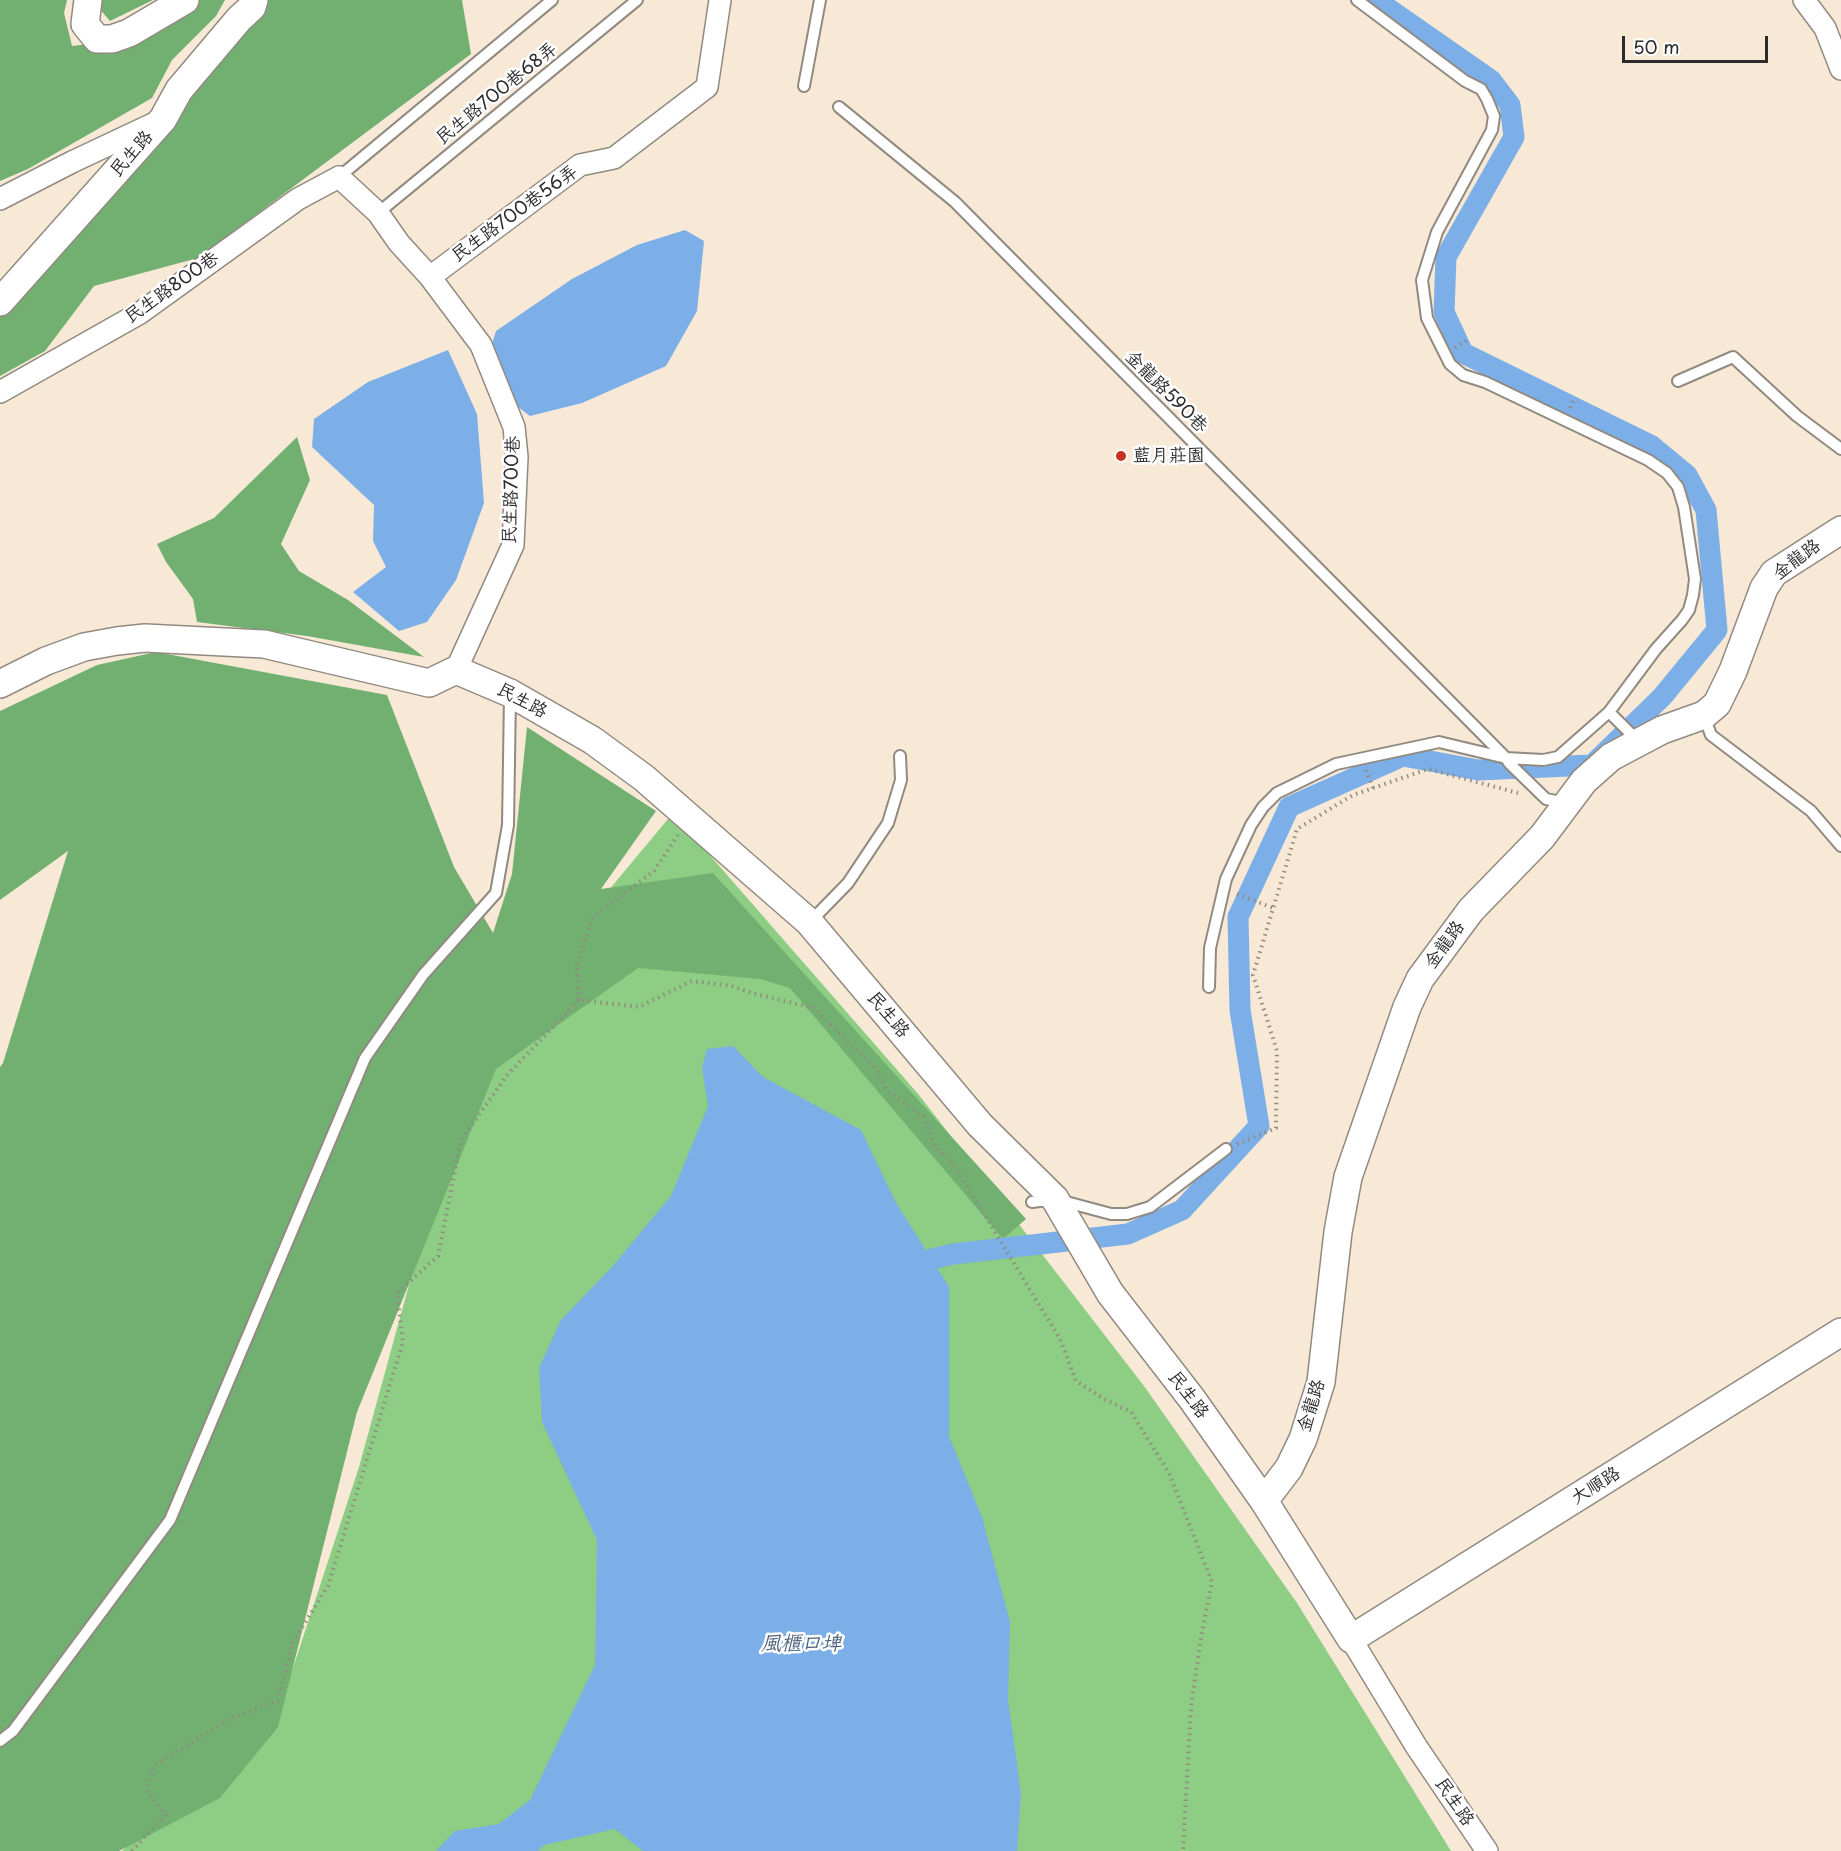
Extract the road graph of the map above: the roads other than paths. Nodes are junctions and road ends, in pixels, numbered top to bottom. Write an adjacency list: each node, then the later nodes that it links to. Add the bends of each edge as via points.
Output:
1 (88, 0): 2 (street, via 85,24 97,39 112,39)
2 (185, 0)
3 (254, 0): 13 (street, 民生路, via 180,90)
4 (552, 0): 14 (lane)
5 (636, 0): 16 (lane, 民生路700巷68弄)
6 (720, 0): 17 (street, 民生路700巷56弄, via 707,87 614,158 580,165)
7 (820, 0): 11 (lane)
8 (1357, 0): 26 (lane, via 1481,89 1494,116 1492,130 1437,232 1422,280 1427,318 1450,364 1463,375 1648,460 1667,473 1678,487 1695,579 1689,610)
9 (1804, 0): 10 (street, via 1825,28)
10 (1841, 69)
11 (804, 86)
12 (839, 107): 30 (lane, 金龍路590巷, via 955,202)
13 (163, 119): 15 (street); 18 (street, 民生路)
14 (339, 177): 16 (street, 民生路700巷); 20 (street, 民生路800巷, via 298,199 140,313)
15 (0, 199)
16 (378, 213): 17 (street, 民生路700巷)
17 (430, 277): 23 (street, 民生路700巷, via 481,345 514,427 517,458 513,545)
18 (0, 302)
19 (1678, 381): 21 (lane, via 1733,357 1797,416)
20 (0, 392)
21 (1841, 449)
22 (1841, 530): 27 (street, 金龍路, via 1774,573 1764,588 1717,704)
23 (456, 670): 24 (street, via 429,683 264,644 145,638 84,647); 25 (street, 民生路)
24 (0, 684)
25 (510, 693): 33 (street, 民生路, via 592,740 644,778); 40 (lane, via 508,825 496,893 423,975 365,1058 170,1520 13,1731)
26 (1609, 713): 28 (lane); 30 (lane, via 1558,757)
27 (1704, 715): 28 (street, 金龍路); 32 (lane, via 1711,735 1811,811)
28 (1638, 742): 31 (street, 金龍路, via 1611,757)
29 (900, 756): 33 (lane, via 901,780 888,823 848,883)
30 (1508, 760): 31 (lane, 金龍路590巷, via 1528,782); 34 (lane, via 1439,742 1336,764 1277,793 1251,825 1226,879 1210,948)
31 (1557, 801): 38 (street, 金龍路, via 1542,837 1471,910 1420,979 1407,1007 1348,1178 1321,1382 1303,1439 1289,1468)
32 (1841, 846)
33 (809, 922): 36 (street, 民生路)
34 (1209, 987)
35 (1226, 1149): 36 (lane, via 1150,1207 1127,1214)
36 (1043, 1201): 38 (street, 民生路)
37 (1841, 1332): 39 (street, 大順路)
38 (1264, 1501): 39 (street, 民生路)
39 (1351, 1639): 41 (street, 民生路, via 1416,1746)
40 (0, 1741)
41 (1487, 1851)

